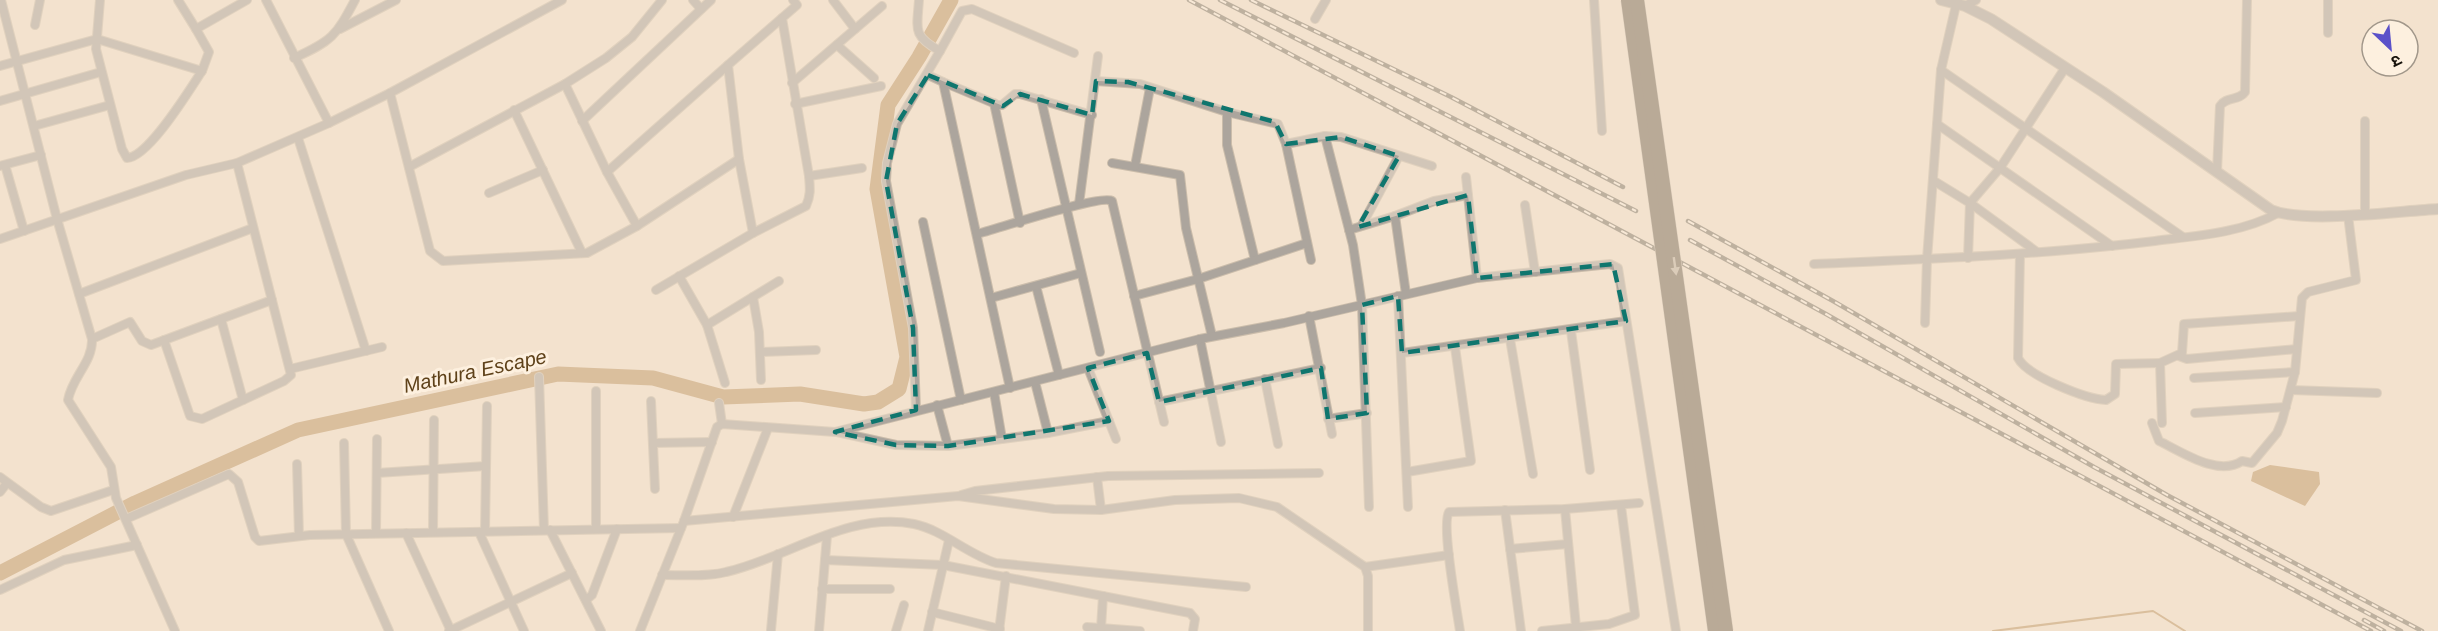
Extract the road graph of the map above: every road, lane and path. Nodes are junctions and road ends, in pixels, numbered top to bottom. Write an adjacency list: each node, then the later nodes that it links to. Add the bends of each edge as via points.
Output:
1 (1, 0): 39 (street)
2 (40, 0): 28 (street)
3 (100, 0): 33 (street)
4 (178, 0): 29 (street)
5 (266, 0): 38 (street)
6 (355, 0): 30 (street)
7 (396, 0): 30 (street)
8 (662, 0): 50 (street, via 617,50)
9 (693, 0): 25 (street)
10 (711, 0): 25 (street)
11 (833, 0): 31 (street)
12 (919, 0): 35 (street, via 918,33 923,42)
13 (1326, 0): 27 (street)
14 (1594, 0): 70 (street)
15 (1628, 0): 287 (highway, bridge)
16 (1637, 0): 288 (highway, one-way to 288, bridge)
17 (1941, 0): 23 (street)
18 (2247, 0): 86 (street, via 2245,92 2224,100 2220,106)
19 (2328, 0): 32 (street)
20 (242, 1): 29 (street)
21 (556, 2): 54 (street)
22 (798, 2): 26 (street)
23 (1969, 3): 42 (street); 43 (street)
24 (882, 6): 31 (street)
25 (701, 9): 64 (street)
26 (782, 18): 40 (street); 51 (street)
27 (1315, 19)
28 (35, 24)
29 (196, 29): 44 (street, via 209,52)
30 (340, 29): 38 (street, via 321,46)
31 (855, 29): 34 (street)
32 (2328, 33)
33 (97, 39): 39 (street); 44 (street); 45 (street)
34 (837, 45): 47 (street); 51 (street)
35 (937, 49): 36 (street, via 962,11 972,9); 46 (street)
36 (1074, 53)
37 (1098, 56): 48 (street)
38 (294, 58): 66 (street)
39 (17, 61): 41 (street); 55 (street)
40 (729, 65): 76 (street); 87 (street)
41 (0, 66)
42 (2065, 68): 69 (street); 86 (street)
43 (1941, 70): 67 (street); 69 (street)
44 (202, 71): 60 (street, via 167,123 131,158 122,149)
45 (102, 72): 55 (street); 60 (street)
46 (928, 75): 49 (street); 187 (street, via 897,124 886,181 913,328)
47 (874, 78)
48 (1096, 81): 53 (street); 63 (street)
49 (943, 82): 58 (street); 111 (street)
50 (565, 84): 61 (street); 64 (street)
51 (792, 84): 59 (street)
52 (881, 86): 59 (street)
53 (1150, 87): 62 (street); 80 (street)
54 (390, 93): 66 (street); 82 (street)
55 (26, 94): 57 (street); 68 (street)
56 (1041, 99): 58 (street, via 1015,94 1002,105); 63 (street); 96 (street)
57 (0, 101)
58 (994, 103): 104 (street)
59 (795, 104): 88 (street)
60 (110, 105): 68 (street)
61 (514, 110): 82 (street); 85 (street)
62 (1227, 112): 73 (street, via 1275,122 1281,127); 121 (street, via 1227,145)
63 (1092, 115): 94 (street)
64 (582, 120): 87 (street)
65 (2365, 121): 99 (street)
66 (329, 123): 72 (street)
67 (1937, 124): 84 (street); 90 (street)
68 (34, 126): 74 (street)
69 (2026, 129): 84 (street); 112 (street)
70 (1602, 131)
71 (1325, 136): 73 (street); 75 (street, via 1341,137); 108 (street)
72 (298, 138): 77 (street); 155 (street)
73 (1286, 144): 114 (street)
74 (41, 155): 79 (street); 102 (street)
75 (1400, 156): 81 (street); 105 (street)
76 (739, 159): 106 (street); 110 (street)
77 (237, 163): 102 (street, via 186,175); 107 (street)
78 (1113, 163): 80 (street)
79 (3, 166): 109 (street)
80 (1135, 166): 128 (street, via 1180,175 1184,219)
81 (1432, 166)
82 (409, 167): 117 (street, via 435,258 443,261)
83 (862, 168): 88 (street)
84 (2000, 168): 93 (street); 115 (street)
85 (543, 170): 91 (street); 117 (street)
86 (2217, 171): 98 (street)
87 (607, 172): 106 (street)
88 (809, 177): 110 (street, via 811,193 806,206)
89 (1466, 177): 92 (street)
90 (1934, 181): 93 (street); 120 (street)
91 (489, 194)
92 (1468, 195): 101 (street, via 1434,201); 127 (street)
93 (1970, 203): 116 (street); 119 (street)
94 (1079, 204): 96 (street); 134 (street, via 1107,198 1112,201)
95 (1525, 205): 124 (street)
96 (1067, 208): 104 (street); 125 (street)
97 (2438, 209): 99 (street)
98 (2278, 213): 100 (street); 112 (street, via 2251,225)
99 (2365, 213): 100 (street)
100 (2348, 215): 140 (street, via 2356,280 2305,294)
101 (1395, 216): 105 (street); 133 (street)
102 (57, 219): 109 (street); 132 (street)
103 (923, 222): 180 (street)
104 (1020, 223): 111 (street)
105 (1362, 225): 108 (street)
106 (637, 226): 117 (street)
107 (254, 228): 132 (street); 137 (street)
108 (1349, 230): 138 (street)
109 (24, 231): 113 (street)
110 (753, 233): 126 (street)
111 (977, 234): 136 (street)
112 (2182, 237): 115 (street)
113 (0, 239)
114 (1307, 243): 121 (street); 122 (street)
115 (2113, 246): 116 (street)
116 (2037, 252): 118 (street)
117 (582, 254)
118 (2020, 254): 119 (street); 161 (street, via 2018,358 2022,366 2062,388 2106,400 2115,394 2116,364)
119 (1968, 258): 120 (street)
120 (1927, 259): 123 (street); 143 (street)
121 (1254, 260): 128 (street)
122 (1311, 260)
123 (1814, 264)
124 (1535, 272): 127 (street); 142 (street, via 1616,266)
125 (1081, 273): 130 (street); 157 (street)
126 (679, 276): 131 (street); 144 (street)
127 (1477, 278): 133 (street)
128 (1198, 279): 134 (street); 146 (street)
129 (779, 281): 135 (street)
130 (1036, 286): 136 (street); 166 (street)
131 (656, 290)
132 (79, 294): 147 (street)
133 (1402, 295): 138 (street); 159 (street)
134 (1134, 296): 158 (street)
135 (753, 297): 144 (street); 156 (street)
136 (991, 298): 173 (street)
137 (272, 300): 141 (street); 164 (street)
138 (1362, 305): 139 (street); 189 (street)
139 (1309, 316): 146 (street); 163 (street)
140 (2299, 316): 153 (street); 160 (street, via 2184,324)
141 (220, 319): 150 (street); 179 (street)
142 (1626, 321): 145 (street); 286 (street)
143 (1925, 323)
144 (707, 325): 171 (street)
145 (1571, 331): 149 (street); 213 (street)
146 (1212, 336): 148 (street)
147 (92, 339): 150 (street, via 130,322 146,345); 222 (street, via 92,350 71,386 68,400 111,467)
148 (1200, 339): 158 (street); 176 (street)
149 (1510, 339): 152 (street); 217 (street)
150 (164, 340): 179 (street, via 190,416 202,418)
151 (382, 347): 155 (street)
152 (1455, 347): 159 (street); 214 (street, via 1472,460)
153 (2297, 349): 160 (street, via 2187,359); 165 (street)
154 (816, 350): 156 (street)
155 (366, 351): 164 (street)
156 (761, 352): 169 (street)
157 (1100, 352)
158 (1147, 353): 162 (street); 182 (street)
159 (1402, 353): 214 (street)
160 (2179, 356): 161 (street)
161 (2160, 363): 195 (street)
162 (1088, 368): 166 (street); 192 (street)
163 (1321, 368): 170 (street); 190 (street)
164 (290, 369): 179 (street, via 289,378)
165 (2295, 372): 168 (street); 174 (street)
166 (1059, 375): 172 (street)
167 (539, 378): 236 (street)
168 (2194, 378)
169 (761, 380)
170 (1265, 380): 176 (street); 208 (street)
171 (725, 382)
172 (1035, 382): 173 (street); 199 (street)
173 (1010, 388): 177 (street)
174 (2291, 390): 178 (street); 186 (street)
175 (596, 391): 234 (street)
176 (1212, 391): 182 (street); 205 (street)
177 (994, 392): 180 (street); 202 (street)
178 (2377, 393)
179 (243, 400)
180 (961, 400): 184 (street)
181 (651, 401): 207 (street)
182 (1159, 402): 193 (street)
183 (718, 403): 196 (street)
184 (938, 405): 187 (street); 209 (street)
185 (487, 406): 211 (street)
186 (2286, 407): 188 (street); 194 (street, via 2277,433 2252,463 2242,461 2233,467 2215,465 2159,441)
187 (916, 410): 198 (street)
188 (2195, 412)
189 (1367, 413): 190 (street); 226 (street)
190 (1328, 419): 200 (street)
191 (434, 420): 212 (street)
192 (1109, 422): 199 (street); 203 (street)
193 (1164, 423)
194 (2152, 423)
195 (2162, 423)
196 (722, 424): 197 (street); 204 (street, via 717,426)
197 (768, 428): 198 (street); 232 (street)
198 (835, 432): 209 (street, via 905,446)
199 (1047, 433): 202 (street)
200 (1332, 434)
201 (377, 439): 215 (street)
202 (1002, 439): 209 (street)
203 (1116, 439)
204 (712, 442): 207 (street); 233 (street)
205 (1221, 442)
206 (344, 443): 240 (street)
207 (653, 443): 220 (street)
208 (1278, 444)
209 (948, 446)
210 (297, 464): 242 (street)
211 (486, 466): 212 (street); 238 (street)
212 (434, 469): 215 (street); 237 (street)
213 (1590, 471)
214 (1407, 472): 227 (street)
215 (377, 473): 241 (street)
216 (1319, 473): 218 (street)
217 (1533, 474)
218 (1097, 477): 223 (street, via 975,490); 229 (street)
219 (4, 480): 221 (street); 222 (street, via 51,511)
220 (655, 489)
221 (0, 492)
222 (114, 494): 231 (street)
223 (958, 496): 229 (street, via 1054,509); 232 (street)
224 (1639, 503): 225 (street)
225 (1621, 506): 228 (street); 268 (street, via 1636,613)
226 (1369, 507)
227 (1408, 507)
228 (1565, 509): 230 (street); 245 (street)
229 (1101, 510): 252 (street, via 1175,500 1239,498 1265,502)
230 (1505, 510): 247 (street); 249 (street, via 1449,512)
231 (125, 516): 242 (street, via 229,474 238,482 259,541); 246 (street)
232 (733, 517): 233 (street)
233 (682, 524): 235 (street); 254 (street)
234 (596, 529): 235 (street); 236 (street)
235 (617, 529): 261 (street, via 592,595)
236 (547, 530): 238 (street); 253 (street)
237 (433, 532): 238 (street); 239 (street)
238 (482, 532): 262 (street)
239 (406, 533): 241 (street); 273 (street)
240 (346, 534): 241 (street); 242 (street); 272 (street)
241 (376, 534)
242 (298, 536)
243 (827, 536): 244 (street, via 859,525 885,523 915,525); 248 (street); 250 (street)
244 (949, 540): 251 (street); 256 (street, via 996,563)
245 (1568, 544): 247 (street); 266 (street)
246 (137, 545): 259 (street, via 64,560); 271 (street)
247 (1510, 549): 284 (street)
248 (778, 554): 254 (street, via 724,573); 269 (street)
249 (1449, 555): 252 (street); 283 (street)
250 (825, 560): 251 (street); 257 (street)
251 (943, 565): 255 (street); 264 (street)
252 (1365, 567): 282 (street)
253 (572, 573): 261 (street); 262 (street)
254 (662, 575): 276 (street)
255 (1006, 576): 260 (street); 270 (street)
256 (1246, 587)
257 (822, 589): 258 (street); 277 (street)
258 (890, 589)
259 (0, 590)
260 (1103, 596): 267 (street); 281 (street, via 1190,613 1195,619)
261 (585, 600): 275 (street)
262 (510, 602): 273 (street); 274 (street)
263 (904, 605): 278 (street)
264 (932, 612): 270 (street); 279 (street)
265 (1087, 627): 267 (street)
266 (1576, 627): 268 (street); 285 (street)
267 (1101, 628): 280 (street)
268 (1609, 628)
269 (771, 630)
270 (999, 630)
271 (175, 631)
272 (389, 631)
273 (450, 631)
274 (524, 631)
275 (601, 631)
276 (640, 631)
277 (819, 631)
278 (896, 631)
279 (928, 631)
280 (1140, 631)
281 (1193, 631)
282 (1368, 631)
283 (1460, 631)
284 (1521, 631)
285 (1542, 631)
286 (1676, 631)
287 (1715, 631)
288 (1726, 631)

